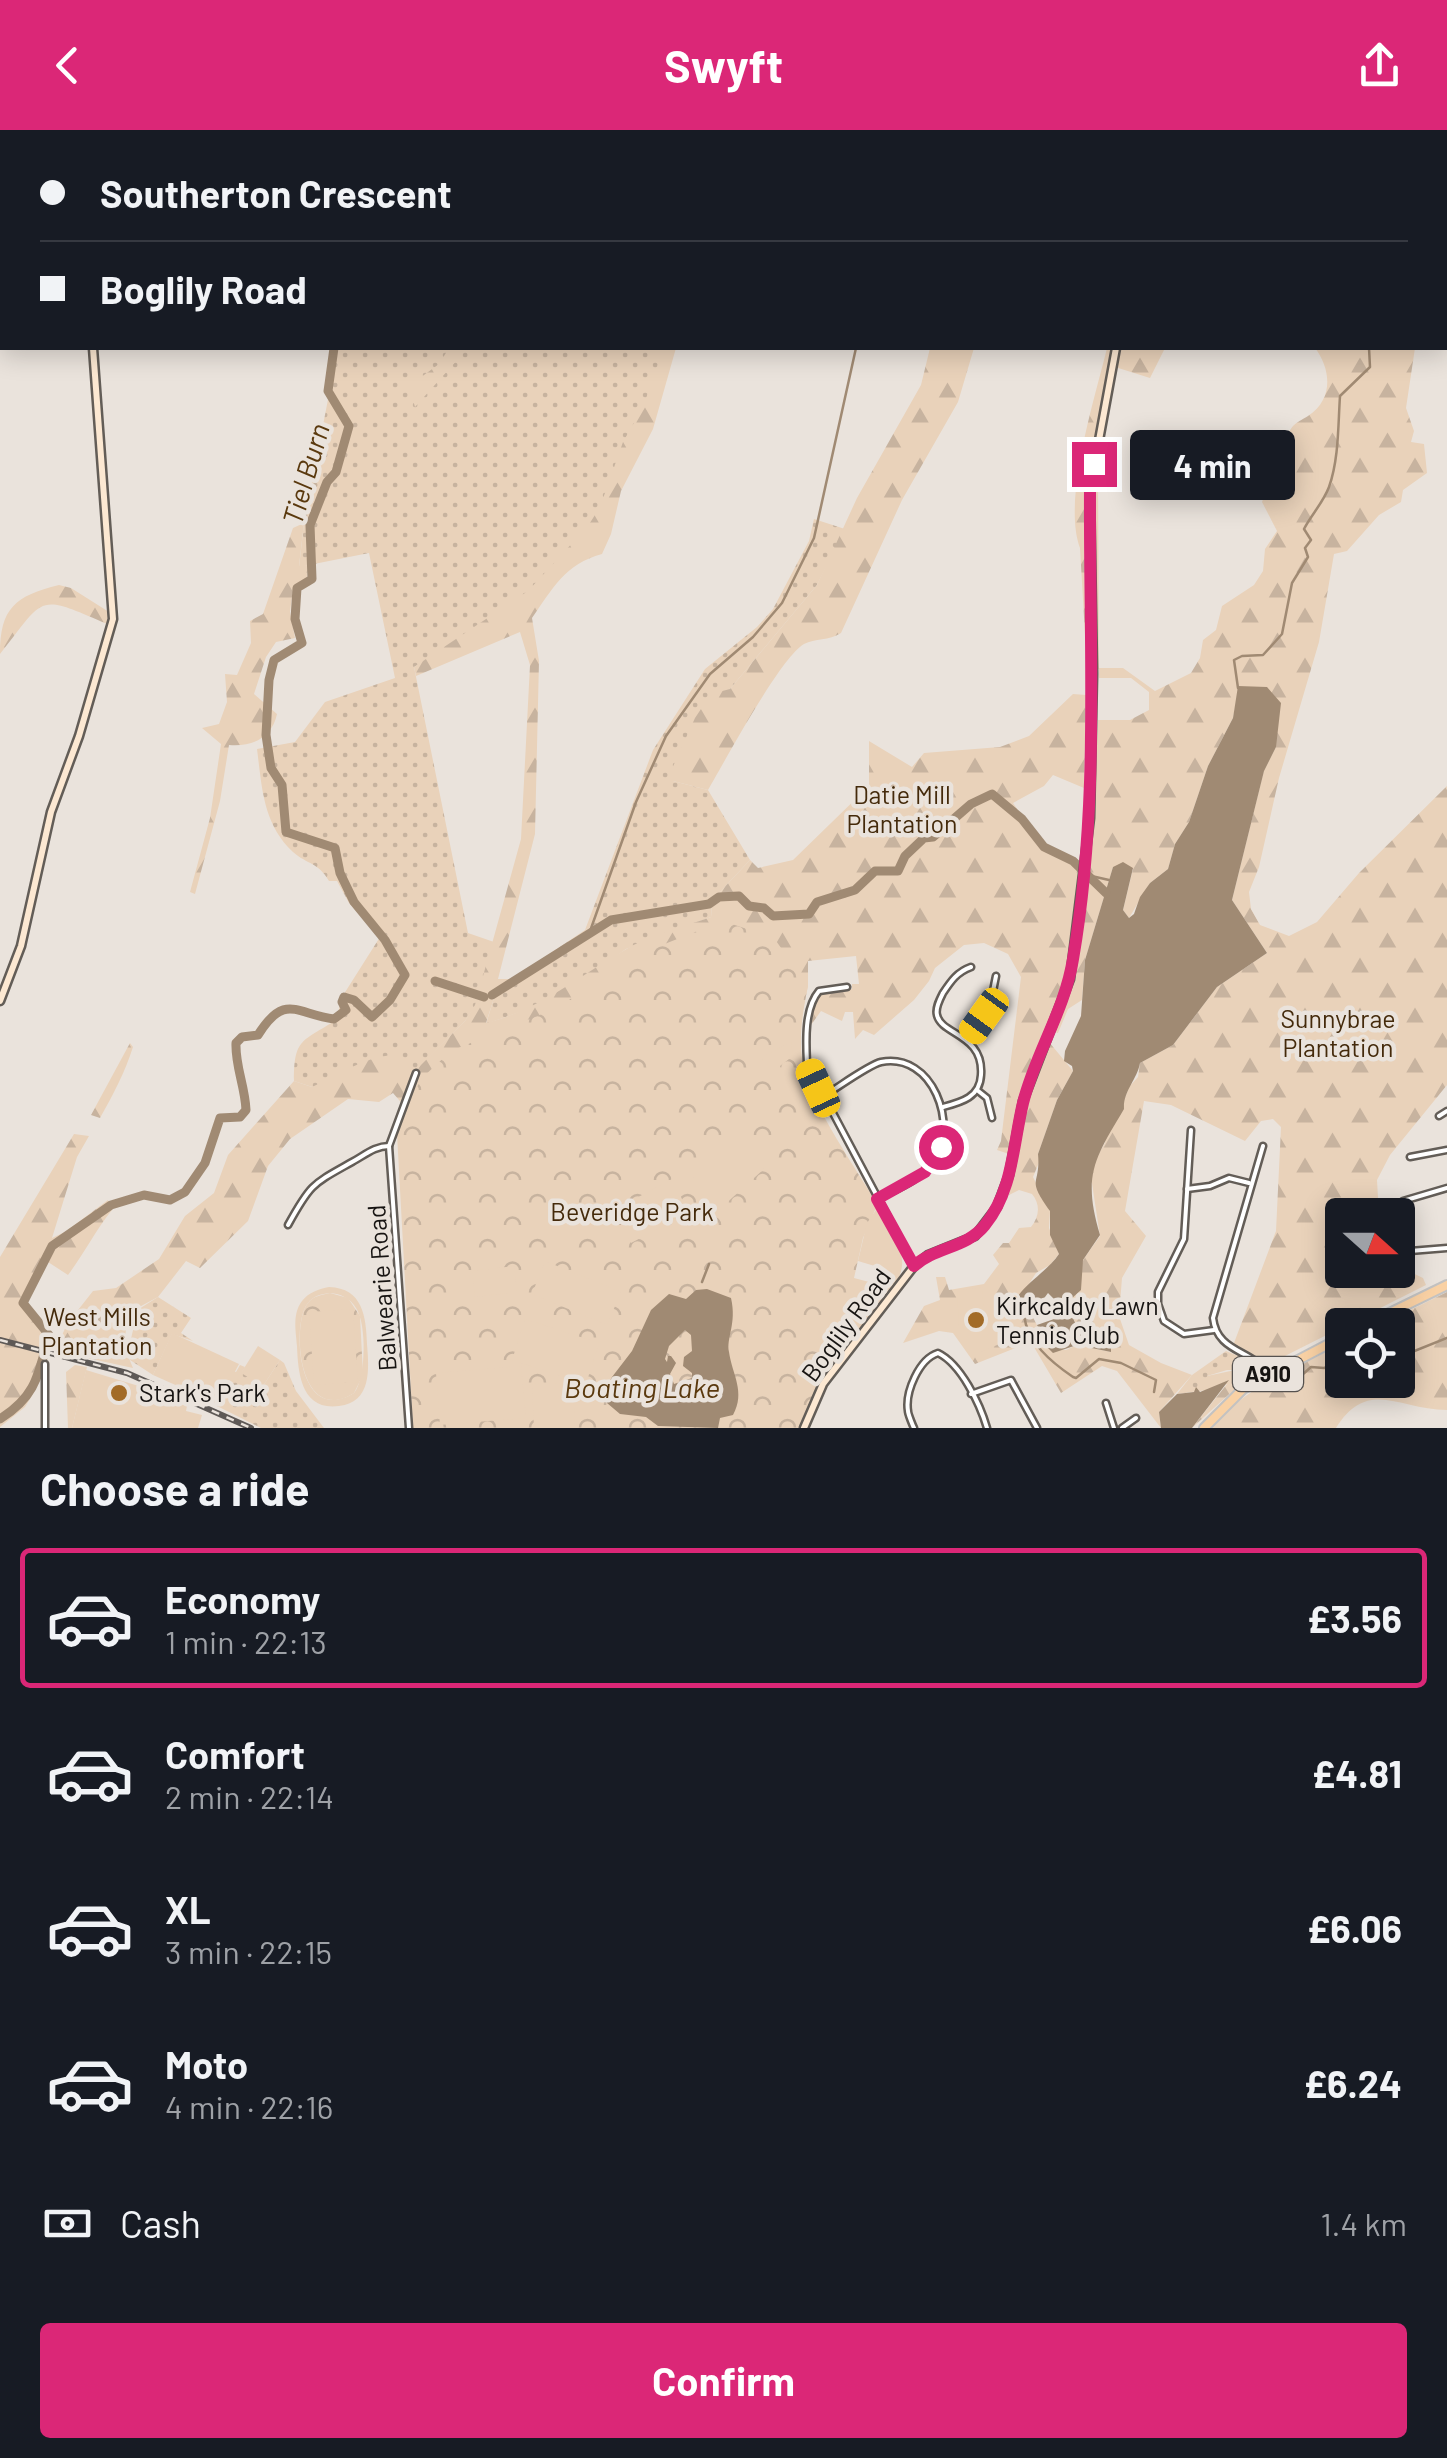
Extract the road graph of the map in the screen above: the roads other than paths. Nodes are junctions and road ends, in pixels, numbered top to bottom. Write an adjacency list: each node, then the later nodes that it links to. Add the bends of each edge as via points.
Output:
1 (93, 350): 6 (main road, via 113,618)
2 (1116, 350): 28 (main road, Boglily Road, via 1090,489 1090,818 1070,978 1024,1101 1003,1195 975,1236)
3 (971, 968): 7 (street, via 953,978 936,1014)
4 (996, 976): 7 (street, via 991,1001)
5 (847, 987): 10 (street, via 813,998 806,1064)
6 (0, 1001)
7 (967, 1040): 9 (street, via 981,1062)
8 (416, 1072): 16 (street)
9 (978, 1090): 11 (street); 14 (street)
10 (822, 1097): 11 (street, via 874,1064 896,1062 924,1078); 24 (street)
11 (943, 1107): 24 (street, via 944,1139 932,1164)
12 (1447, 1111): 13 (street)
13 (1439, 1116)
14 (992, 1118)
15 (1190, 1130): 22 (street)
16 (390, 1146): 25 (street, via 324,1175); 40 (street, Balwearie Road)
17 (1263, 1146): 20 (street)
18 (1447, 1150): 19 (street)
19 (1410, 1157)
20 (1251, 1184): 22 (street, via 1229,1178); 31 (street)
21 (1447, 1188): 23 (street)
22 (1187, 1189): 31 (street, via 1184,1240 1158,1304 1164,1321 1184,1334)
23 (1411, 1198)
24 (877, 1199): 28 (street)
25 (288, 1225)
26 (1447, 1248): 27 (street)
27 (1415, 1251)
28 (914, 1266): 41 (main road, Boglily Road, via 822,1384)
29 (1447, 1284): 30 (main road)
30 (1400, 1308)
31 (1214, 1330): 34 (street)
32 (1325, 1345): 34 (main road, A910)
33 (45, 1364): 39 (street)
34 (1268, 1374): 46 (main road, A910)
35 (971, 1394): 42 (street, via 948,1358 928,1356 908,1407); 43 (street); 44 (street, via 1011,1380)
36 (1106, 1403): 45 (street)
37 (1136, 1418): 38 (street)
38 (1124, 1427)
39 (45, 1428)
40 (409, 1428)
41 (804, 1428)
42 (914, 1428)
43 (987, 1428)
44 (1037, 1428)
45 (1114, 1428)
46 (1204, 1428)

